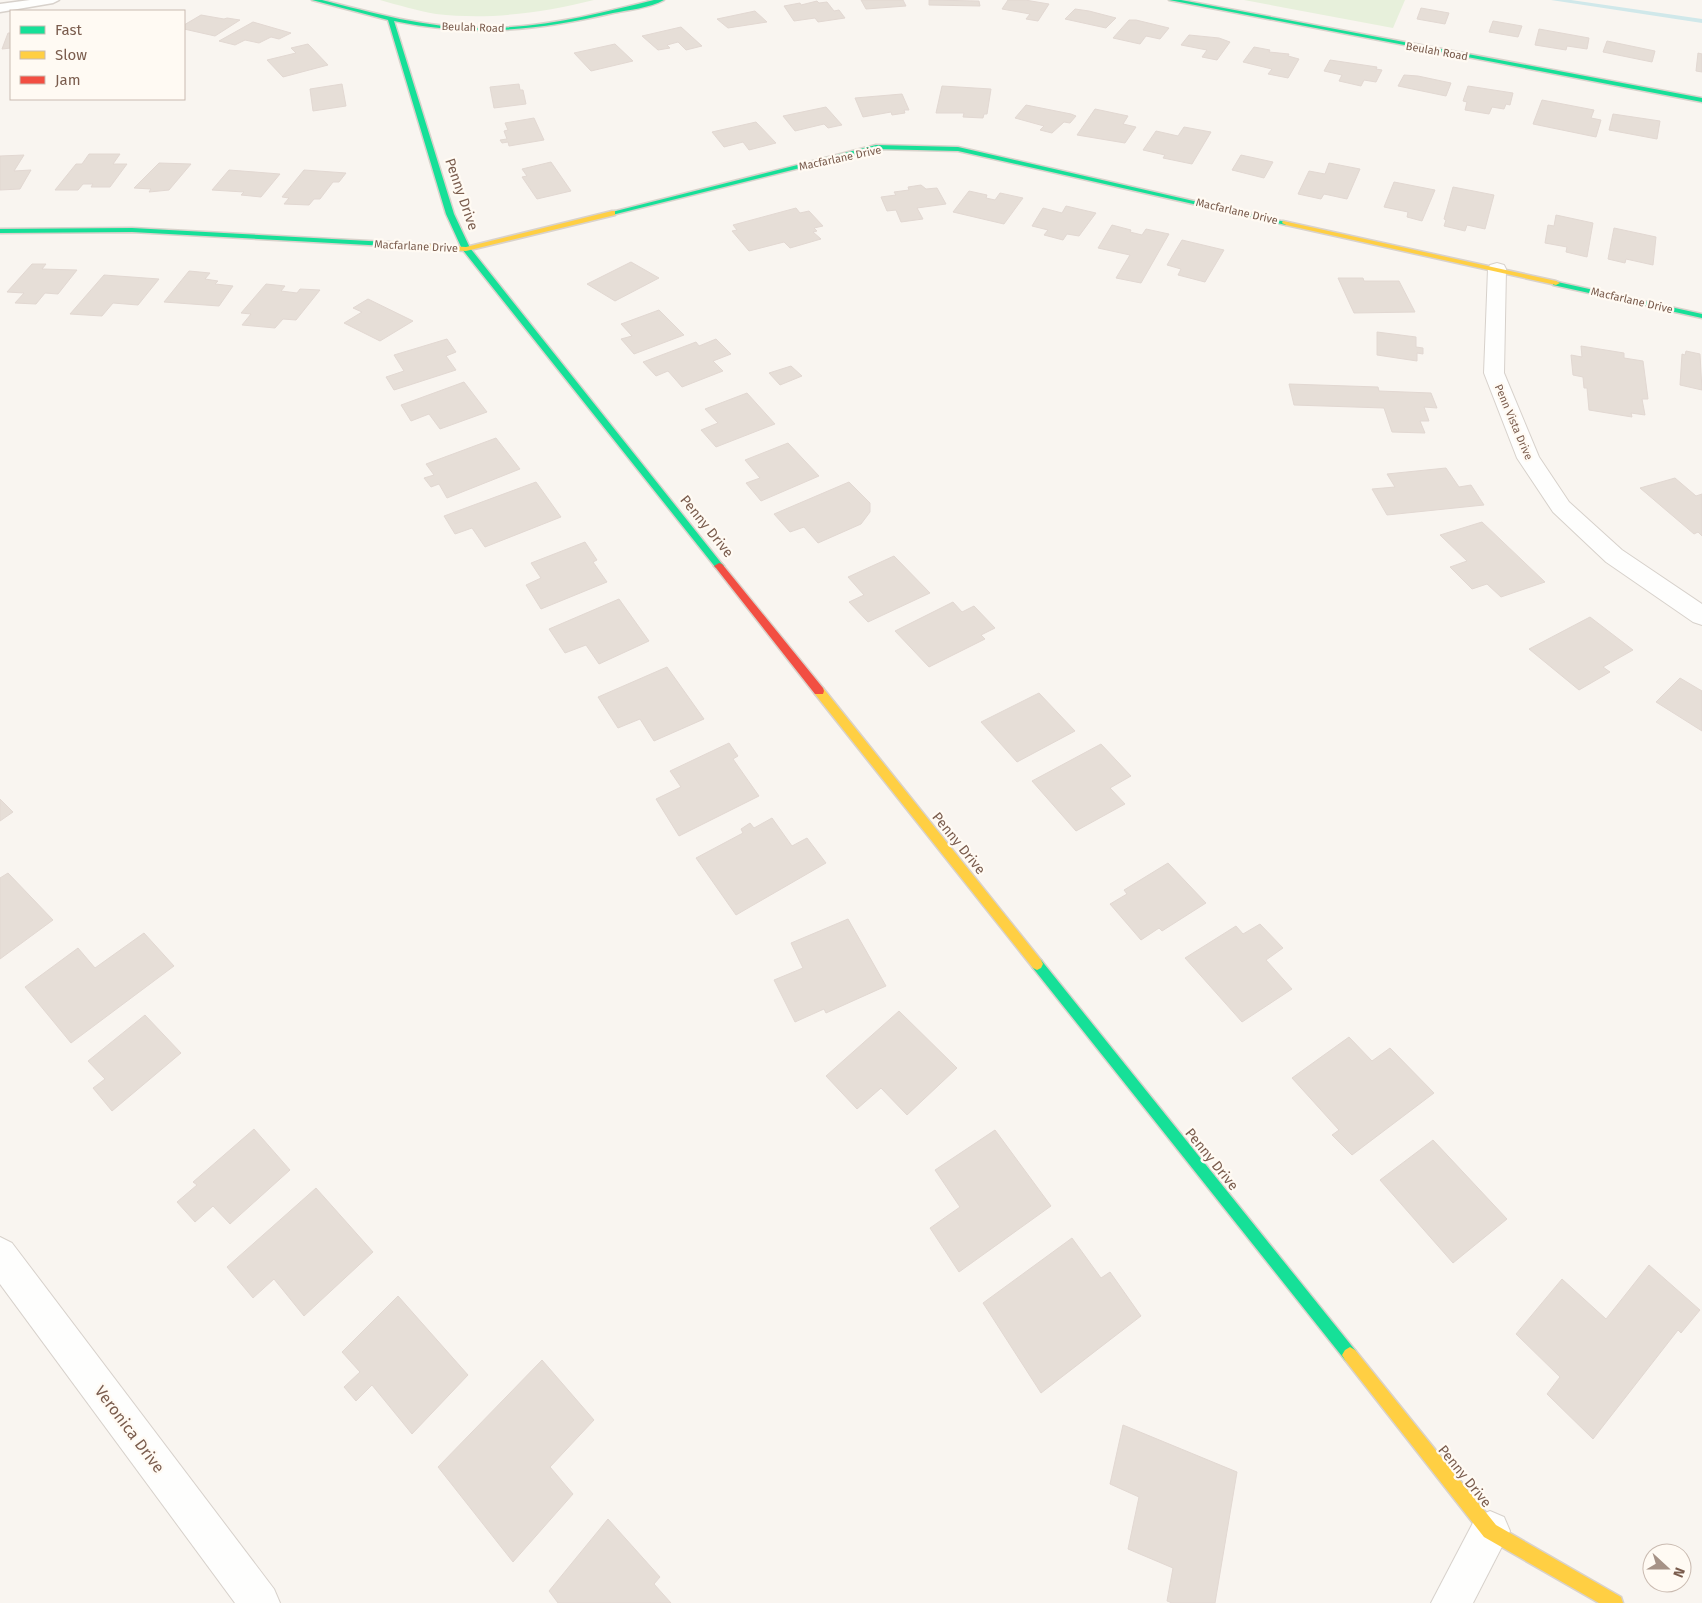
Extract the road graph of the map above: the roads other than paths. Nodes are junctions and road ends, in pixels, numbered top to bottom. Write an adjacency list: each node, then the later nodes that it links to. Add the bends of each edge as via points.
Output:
1 (54, 0): 5 (lane)
2 (315, 0): 6 (street, Beulah Road)
3 (662, 0): 6 (street, Beulah Road, via 504,29 448,28)
4 (1172, 0): 7 (street, Beulah Road)
5 (0, 8)
6 (391, 20): 9 (street, Penny Drive, via 450,214)
7 (1702, 100)
8 (0, 231): 9 (street, Macfarlane Drive, via 132,230)
9 (466, 249): 10 (street, Macfarlane Drive, via 876,147 958,148); 14 (street, Penny Drive)
10 (1497, 269): 11 (street, Macfarlane Drive); 12 (street, Penn Vista Drive, via 1494,373 1528,458 1561,507 1614,556)
11 (1702, 316)
12 (1702, 616)
13 (0, 1255): 15 (street, Veronica Drive)
14 (1490, 1531): 16 (street); 17 (street, Penny Drive)
15 (260, 1603)
16 (1451, 1603)
17 (1615, 1603)

